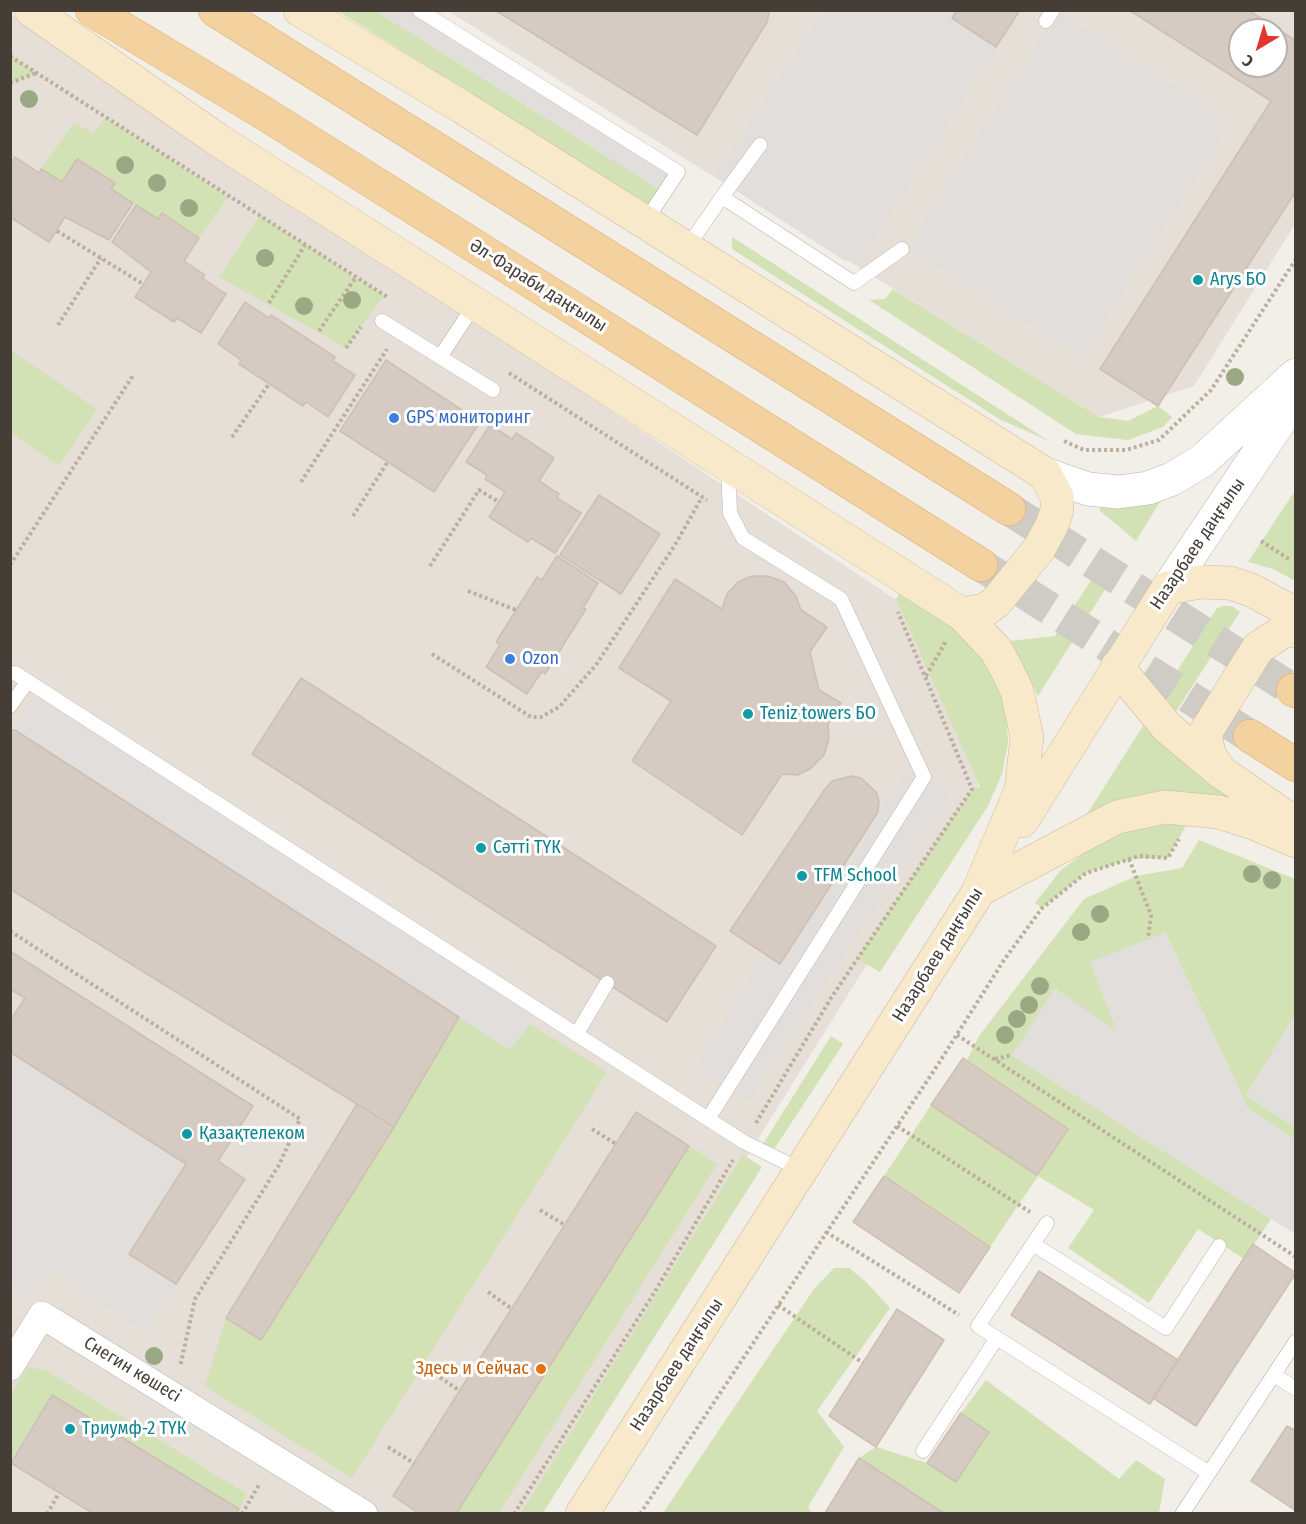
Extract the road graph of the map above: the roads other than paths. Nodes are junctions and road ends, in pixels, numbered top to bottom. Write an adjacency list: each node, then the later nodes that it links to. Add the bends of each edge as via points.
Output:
1 (31, 10): 11 (main road, via 218,140)
2 (92, 10): 20 (main road, Әл-Фараби даңғылы, via 272,118)
3 (215, 10): 19 (main road)
4 (300, 10): 8 (main road)
5 (419, 10): 8 (lane, via 678,172)
6 (760, 145): 7 (lane)
7 (722, 198): 9 (lane); 10 (lane, via 854,283)
8 (645, 222): 9 (main road)
9 (687, 249): 18 (main road)
10 (902, 249)
11 (475, 304): 13 (lane); 17 (main road)
12 (382, 321): 13 (lane)
13 (440, 357): 15 (lane)
14 (1296, 375): 18 (street, via 1202,460 1172,479 1148,488 1118,492 1088,489)
15 (493, 390)
16 (1296, 397): 21 (street, Назарбаев даңғылы)
17 (728, 464): 23 (main road); 37 (lane, via 730,513 743,538 841,599 924,777)
18 (1045, 474): 23 (main road, via 1056,497 1057,510 1039,549 996,602)
19 (1009, 509)
20 (981, 565)
21 (1168, 588): 22 (main road, via 1200,582 1230,584 1251,590); 25 (main road, Назарбаев даңғылы)
22 (1296, 614)
23 (955, 626): 34 (main road, via 996,650 1017,691 1027,737 1021,790)
24 (1296, 630): 31 (main road, via 1282,632 1258,648 1205,733 1209,754)
25 (1117, 667): 31 (main road, via 1167,727); 34 (main road, Назарбаев даңғылы)
26 (15, 673): 27 (lane)
27 (28, 681): 28 (lane); 36 (lane)
28 (10, 706)
29 (1250, 736): 30 (main road)
30 (1296, 765)
31 (1221, 772): 32 (main road)
32 (1296, 824)
33 (1296, 841): 34 (main road, via 1219,812 1164,807 1117,817)
34 (980, 890): 38 (main road, Назарбаев даңғылы)
35 (607, 983): 36 (lane)
36 (576, 1035): 37 (lane)
37 (708, 1119): 38 (lane)
38 (801, 1170): 50 (main road, Назарбаев даңғылы)
39 (1047, 1223): 40 (lane)
40 (1033, 1244): 41 (lane, via 1166,1328); 42 (lane, via 978,1326)
41 (1219, 1246)
42 (997, 1338): 47 (lane); 48 (lane)
43 (1296, 1341): 45 (lane)
44 (15, 1350): 49 (street, Снегин көшесі, via 42,1315)
45 (1274, 1375): 46 (lane); 48 (lane)
46 (1296, 1389)
47 (923, 1451)
48 (1209, 1473): 51 (lane)
49 (364, 1514)
50 (582, 1514)
51 (1182, 1514)

